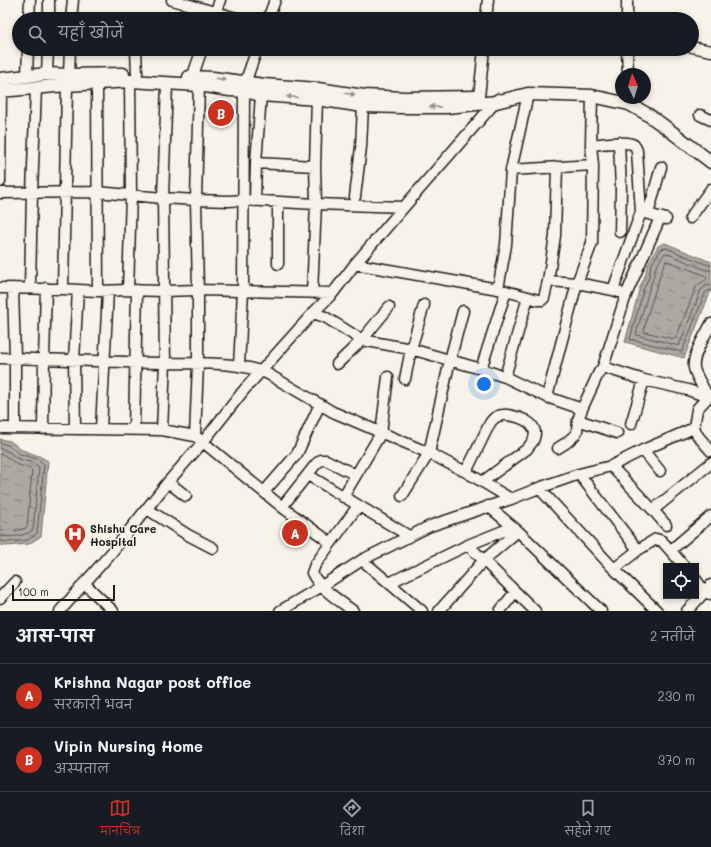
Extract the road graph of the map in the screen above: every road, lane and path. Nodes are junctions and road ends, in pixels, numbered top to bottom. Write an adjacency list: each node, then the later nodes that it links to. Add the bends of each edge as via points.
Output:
1 (30, 0): 9 (street)
2 (49, 0): 10 (street)
3 (72, 0): 11 (street)
4 (172, 0): 12 (street)
5 (220, 0): 13 (street)
6 (275, 0): 14 (street)
7 (488, 0): 15 (street)
8 (627, 0): 16 (street)
9 (29, 12)
10 (49, 12)
11 (73, 12)
12 (204, 12)
13 (216, 12)
14 (271, 12)
15 (487, 12)
16 (627, 12)
17 (699, 48): 18 (street)
18 (711, 51)
19 (28, 56): 29 (street)
20 (48, 56): 28 (street)
21 (70, 56): 31 (street)
22 (136, 56): 30 (street)
23 (200, 56): 32 (street)
24 (255, 56): 36 (street)
25 (483, 56): 41 (street)
26 (627, 56): 27 (street)
27 (628, 68)
28 (47, 74): 29 (main road); 31 (main road)
29 (27, 76): 35 (main road)
30 (134, 78): 31 (main road); 32 (main road); 33 (main road); 34 (main road); 64 (street)
31 (68, 80): 33 (main road); 37 (main road); 60 (street)
32 (195, 81): 34 (main road); 36 (main road, via 213,78); 67 (street)
33 (97, 83): 61 (street)
34 (167, 84): 66 (street)
35 (0, 87): 37 (main road); 58 (street)
36 (244, 87): 39 (main road); 41 (main road, one-way to 41, via 264,85 404,98); 68 (street)
37 (36, 88): 63 (street)
38 (528, 94): 40 (main road); 43 (main road); 57 (street)
39 (261, 95): 42 (main road, one-way to 39); 52 (street)
40 (592, 96): 44 (main road); 50 (street)
41 (479, 97): 43 (main road)
42 (317, 99): 46 (main road); 54 (street)
43 (498, 99): 46 (main road, one-way to 46, via 447,107); 72 (street)
44 (615, 99)
45 (633, 104): 51 (main road)
46 (363, 106): 65 (street)
47 (700, 115): 48 (street)
48 (711, 120)
49 (619, 142): 50 (street); 73 (street, via 637,148); 75 (street)
50 (592, 145): 53 (street)
51 (711, 162)
52 (256, 163): 54 (street); 69 (street)
53 (593, 165): 55 (street); 79 (street, via 592,243)
54 (315, 166): 71 (street)
55 (557, 167): 57 (street); 78 (street, via 555,236)
56 (661, 167): 73 (street)
57 (511, 170): 88 (street)
58 (0, 182)
59 (711, 189): 74 (street)
60 (65, 192): 61 (street); 63 (street); 84 (street)
61 (97, 192): 64 (street); 90 (street)
62 (0, 193): 63 (street)
63 (32, 193): 82 (street)
64 (131, 195): 66 (street); 86 (street)
65 (355, 197)
66 (163, 198): 67 (street); 91 (street)
67 (196, 200): 68 (street); 87 (street)
68 (243, 200): 69 (street); 92 (street)
69 (255, 201): 70 (street)
70 (278, 202): 71 (street); 76 (street)
71 (316, 204): 72 (street); 93 (street)
72 (404, 207): 77 (street)
73 (644, 213): 89 (street); 95 (street, via 663,219)
74 (690, 218)
75 (620, 232)
76 (278, 264)
77 (355, 264): 88 (street); 94 (street)
78 (548, 281): 79 (street); 96 (street, via 542,300)
79 (577, 283): 89 (street); 123 (street)
80 (0, 288): 81 (street)
81 (13, 288): 82 (street); 105 (street)
82 (30, 288): 83 (street)
83 (46, 288): 84 (street); 106 (street)
84 (63, 289): 85 (street)
85 (78, 290): 90 (street); 107 (street)
86 (132, 290): 90 (street); 91 (street); 110 (street)
87 (198, 290): 91 (street); 92 (street); 112 (street)
88 (502, 290): 96 (street); 116 (street)
89 (613, 290): 95 (street)
90 (103, 291): 109 (street)
91 (163, 291): 111 (street)
92 (243, 291): 93 (street); 114 (street)
93 (312, 293): 94 (street)
94 (333, 293): 100 (street)
95 (626, 295): 115 (street)
96 (528, 297): 119 (street)
97 (424, 305): 103 (street)
98 (389, 307): 102 (street)
99 (463, 311): 108 (street)
100 (313, 313): 102 (street, via 325,317); 117 (street)
101 (711, 324): 122 (street, via 696,354 694,369)
102 (362, 340): 103 (street); 113 (street)
103 (411, 349): 108 (street); 120 (street)
104 (0, 358): 105 (street)
105 (15, 358): 106 (street); 129 (street)
106 (44, 359): 107 (street); 131 (street)
107 (74, 360): 109 (street); 132 (street)
108 (450, 360): 116 (street); 142 (street)
109 (104, 361): 110 (street); 133 (street)
110 (136, 362): 111 (street); 134 (street)
111 (165, 363): 112 (street); 135 (street)
112 (198, 364): 114 (street); 138 (street)
113 (337, 364)
114 (239, 366): 117 (street)
115 (603, 367): 121 (street); 125 (street)
116 (481, 369): 119 (street)
117 (261, 371): 124 (street); 138 (street)
118 (388, 377): 137 (street)
119 (505, 377): 123 (street)
120 (405, 379)
121 (644, 380): 122 (street); 127 (street)
122 (710, 396): 130 (street, via 697,409)
123 (547, 397): 125 (street)
124 (320, 404): 137 (street); 153 (street, via 297,454)
125 (582, 409): 126 (street)
126 (578, 420): 136 (street); 139 (street, via 575,435)
127 (631, 424)
128 (0, 428): 129 (street)
129 (15, 428): 131 (street)
130 (694, 428): 140 (street); 141 (street)
131 (43, 429): 132 (street)
132 (74, 429): 133 (street)
133 (101, 429): 134 (street)
134 (134, 429): 135 (street)
135 (162, 430): 138 (street)
136 (617, 432)
137 (381, 433): 142 (street); 149 (street)
138 (199, 439): 150 (street); 153 (street)
139 (558, 448)
140 (643, 450): 144 (street); 145 (street)
141 (711, 451)
142 (429, 453): 146 (street); 155 (street)
143 (711, 462): 162 (street)
144 (611, 466): 147 (street); 162 (street)
145 (660, 471)
146 (466, 472): 151 (street); 151 (street, via 492,420 504,414 527,420 534,430 532,442 527,449)
147 (579, 474): 152 (street); 170 (street)
148 (308, 475): 149 (street, via 321,460); 156 (street); 160 (street)
149 (356, 475): 156 (street)
150 (168, 482): 154 (street); 161 (street)
151 (482, 482): 157 (street)
152 (538, 488): 157 (street); 175 (street)
153 (264, 492): 160 (street)
154 (186, 496)
155 (402, 496)
156 (343, 497): 158 (street)
157 (511, 499): 159 (street)
158 (358, 506): 166 (street); 167 (street)
159 (488, 506): 165 (street); 166 (street)
160 (282, 507): 167 (street)
161 (147, 509): 169 (street); 177 (street)
162 (653, 510): 164 (street)
163 (711, 516): 171 (street)
164 (666, 525)
165 (516, 529): 168 (street); 173 (street); 192 (street)
166 (409, 536): 172 (street)
167 (331, 543): 180 (street, via 312,573)
168 (468, 545): 173 (street); 179 (street)
169 (213, 548)
170 (638, 550): 171 (street, via 656,539); 175 (street)
171 (671, 550): 174 (street)
172 (362, 560): 179 (street); 180 (street)
173 (484, 560): 182 (street); 190 (street)
174 (682, 563)
175 (614, 570): 193 (street)
176 (15, 582): 183 (street)
177 (84, 583): 185 (street); 186 (street)
178 (699, 583): 181 (street)
179 (389, 584): 189 (street)
180 (322, 586): 187 (street); 188 (street)
181 (709, 591): 194 (street)
182 (516, 592): 184 (street); 191 (street)
183 (0, 598)
184 (530, 609)
185 (60, 611)
186 (113, 611)
187 (280, 611)
188 (353, 611)
189 (422, 611)
190 (439, 611)
191 (500, 611)
192 (600, 611)
193 (657, 611)
194 (688, 611)

